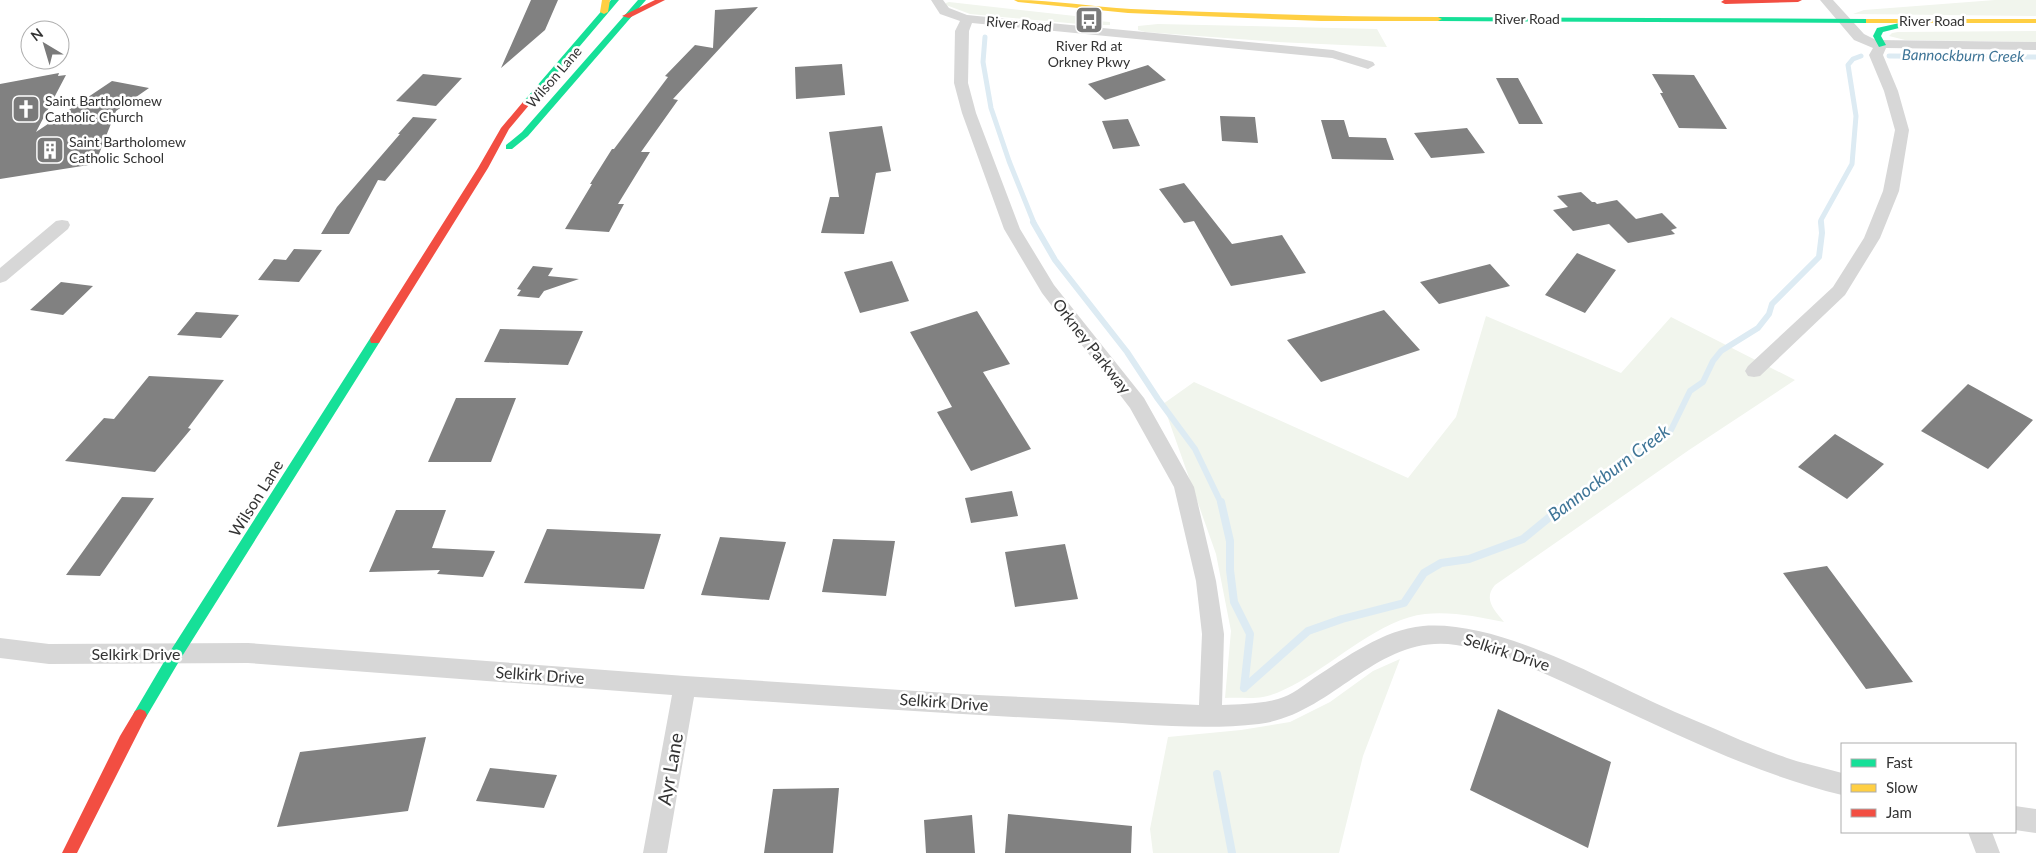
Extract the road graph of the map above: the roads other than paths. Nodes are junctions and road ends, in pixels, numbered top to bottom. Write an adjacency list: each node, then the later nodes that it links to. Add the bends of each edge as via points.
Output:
1 (606, 0): 12 (main road)
2 (616, 0): 12 (main road, Wilson Lane)
3 (642, 0): 13 (main road, Wilson Lane)
4 (660, 0): 13 (main road)
5 (937, 0): 14 (street, via 939,7 946,12)
6 (1018, 0): 11 (main road, River Road)
7 (1798, 0): 9 (main road)
8 (1826, 0): 15 (street)
9 (1774, 1): 10 (main road)
10 (1713, 2)
11 (1128, 11): 15 (main road, River Road, via 1322,19); 18 (street)
12 (604, 12): 22 (main road, Wilson Lane, via 506,128)
13 (626, 16): 22 (main road, Wilson Lane, via 525,134)
14 (967, 19): 18 (street, River Road); 29 (street, Orkney Parkway, via 962,32 961,83 1012,229 1048,289 1137,403 1184,487 1206,581 1213,634)
15 (1845, 21): 17 (main road, River Road); 19 (street, via 1863,40)
16 (2036, 21): 17 (main road, River Road)
17 (1915, 22): 19 (main road, via 1880,30 1877,36)
18 (1122, 33): 21 (street, River Road, via 1333,54)
19 (1882, 45): 20 (street, River Road); 25 (street, via 1876,56 1891,91 1902,130 1891,191 1872,238 1840,291)
20 (2036, 46)
21 (1368, 65)
22 (483, 168): 27 (main road, Wilson Lane)
23 (62, 225): 24 (street)
24 (0, 277)
25 (1754, 371)
26 (0, 648): 27 (street, Selkirk Drive, via 49,654)
27 (176, 654): 28 (street, Selkirk Drive, via 248,653); 34 (main road, Wilson Lane, via 125,740)
28 (685, 686): 29 (street, Selkirk Drive); 35 (street, Ayr Lane)
29 (1210, 716): 30 (street, Selkirk Drive, via 1280,708 1299,701 1364,658 1394,644 1421,636 1453,635 1487,642 1547,664 1777,765)
30 (1841, 784)
31 (2016, 818): 32 (street)
32 (2036, 820)
33 (1980, 833): 36 (street)
34 (69, 853)
35 (655, 853)
36 (1988, 853)

